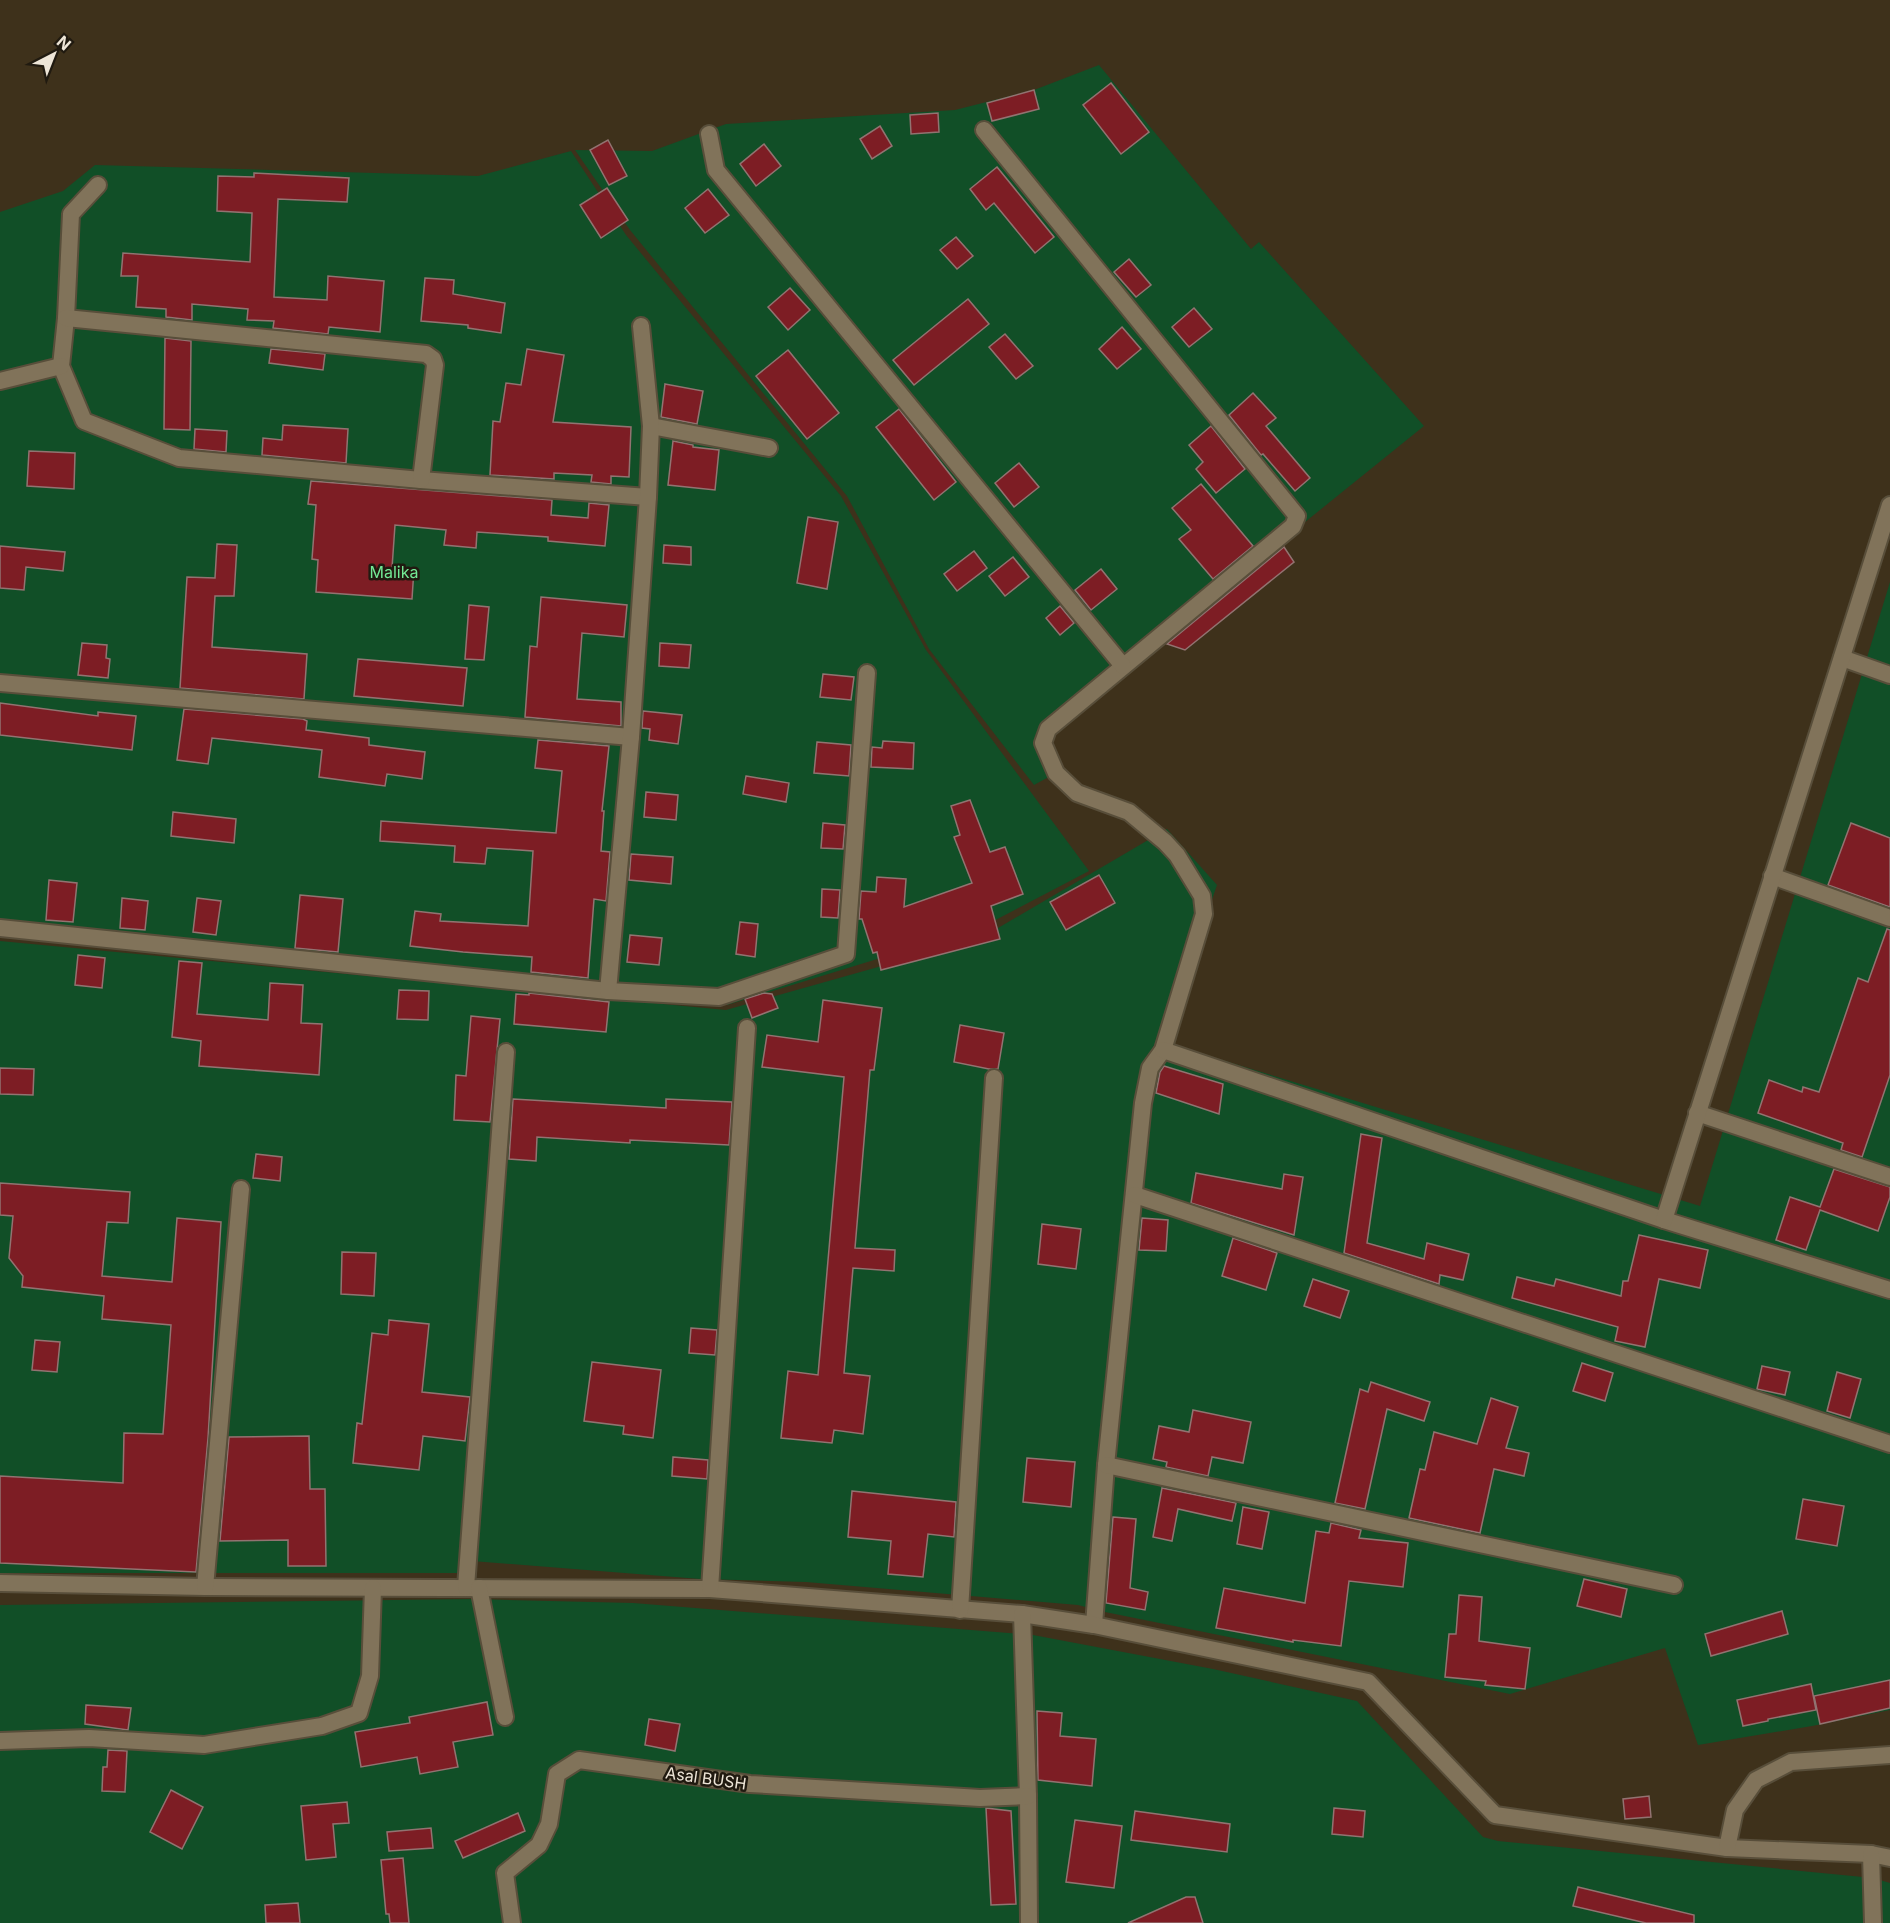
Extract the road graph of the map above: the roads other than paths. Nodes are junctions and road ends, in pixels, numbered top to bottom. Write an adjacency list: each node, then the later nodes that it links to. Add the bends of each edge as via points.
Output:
1 (984, 130): 14 (street, via 1297,516 1293,526)
2 (710, 134): 14 (street, via 716,170)
3 (99, 185): 4 (street, via 71,214)
4 (66, 318): 6 (street); 10 (street, via 426,354 435,365)
5 (641, 326): 8 (street)
6 (61, 366): 7 (street); 10 (street, via 84,421 179,458)
7 (0, 381)
8 (651, 426): 9 (street); 11 (street)
9 (769, 448)
10 (421, 480): 11 (street)
11 (648, 497): 18 (street)
12 (1890, 505): 13 (street)
13 (1842, 658): 16 (street); 19 (street)
14 (1123, 666): 24 (street, via 1048,729 1043,743 1056,773 1077,793 1129,813 1165,842 1202,896 1204,914)
15 (867, 673): 22 (street, via 846,954 719,997)
16 (1890, 675)
17 (0, 683): 18 (street)
18 (631, 737): 22 (street)
19 (1772, 876): 20 (street); 27 (street)
20 (1890, 918)
21 (0, 928): 22 (street)
22 (608, 991)
23 (747, 1029): 40 (street)
24 (1163, 1050): 30 (street, via 1150,1068); 31 (street)
25 (506, 1052): 39 (street)
26 (994, 1078): 41 (street)
27 (1697, 1113): 28 (street); 31 (street)
28 (1890, 1177)
29 (241, 1189): 37 (street)
30 (1134, 1195): 33 (street); 34 (street)
31 (1664, 1220): 32 (street)
32 (1890, 1290)
33 (1890, 1444)
34 (1106, 1465): 36 (street); 43 (street)
35 (0, 1583): 37 (street)
36 (1674, 1585)
37 (205, 1587): 38 (street)
38 (373, 1588): 39 (street); 45 (street, via 370,1676 359,1713 322,1726 204,1745 89,1738)
39 (473, 1588): 40 (street); 44 (street)
40 (710, 1589): 41 (street)
41 (960, 1610): 42 (street)
42 (1022, 1614): 43 (street); 47 (street)
43 (1094, 1625): 48 (street, via 1368,1682 1496,1815)
44 (505, 1718)
45 (0, 1741)
46 (1890, 1755): 48 (street, via 1791,1762 1756,1780 1735,1810)
47 (1028, 1796): 51 (street, Asal BUSH, via 980,1798 750,1784 579,1760 557,1774 549,1824 539,1845 505,1873); 52 (street)
48 (1727, 1848): 49 (street)
49 (1871, 1854): 50 (street); 53 (street)
50 (1890, 1858)
51 (512, 1923)
52 (1029, 1923)
53 (1873, 1923)

